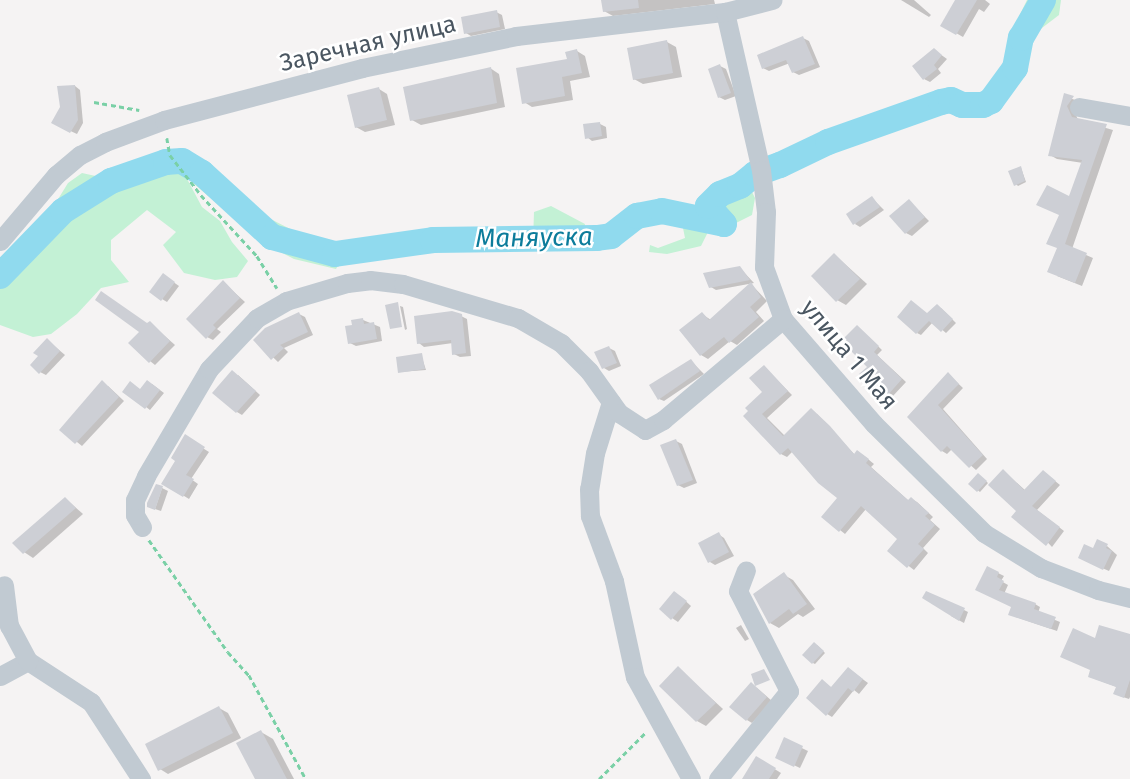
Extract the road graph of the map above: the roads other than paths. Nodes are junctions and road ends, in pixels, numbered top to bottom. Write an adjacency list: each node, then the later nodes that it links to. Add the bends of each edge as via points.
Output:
1 (772, 0): 2 (street, Заречная улица)
2 (725, 12): 5 (street, Заречная улица, via 516,36 362,68 164,120 80,155); 6 (street, улица 1 Мая, via 761,170 766,212 764,267)
3 (1079, 107): 4 (street)
4 (1130, 116)
5 (0, 242)
6 (783, 319): 7 (street, via 652,428 639,428); 11 (street, улица 1 Мая, via 874,424 984,533 1041,568)
7 (611, 402): 8 (street, via 561,343 518,318 403,285 370,280 347,283 286,301 257,318 209,369 135,500 135,515); 16 (street, via 595,453 590,516 614,581 635,677)
8 (142, 527)
9 (746, 570): 17 (street, via 738,591 789,691)
10 (4, 585): 12 (street)
11 (1130, 598)
12 (5, 628): 13 (street)
13 (28, 660): 14 (street); 15 (street, via 91,702)
14 (0, 676)
15 (141, 779)
16 (691, 779)
17 (718, 779)

